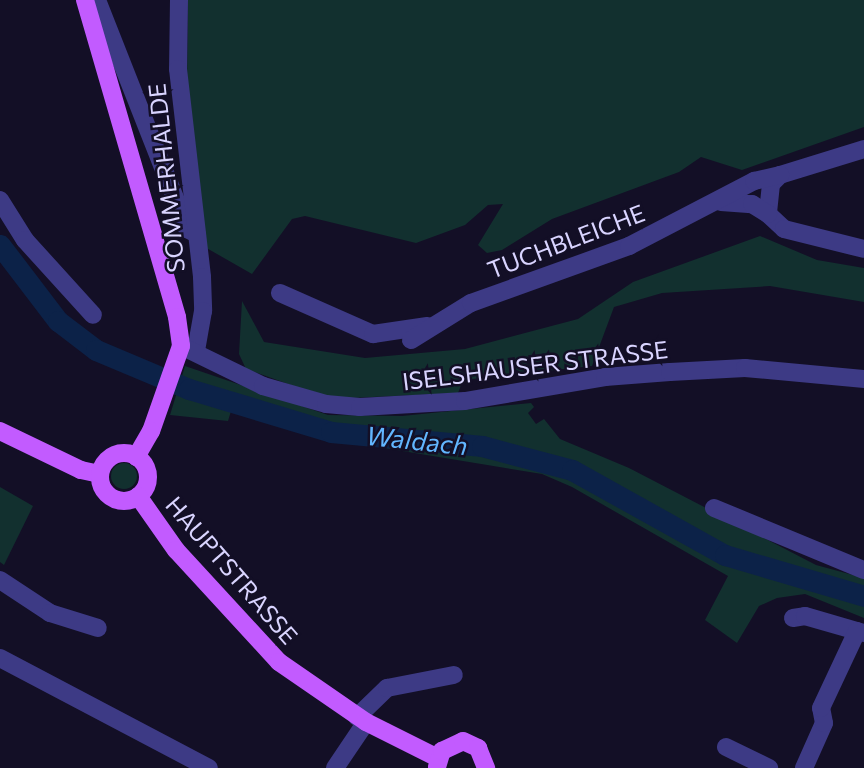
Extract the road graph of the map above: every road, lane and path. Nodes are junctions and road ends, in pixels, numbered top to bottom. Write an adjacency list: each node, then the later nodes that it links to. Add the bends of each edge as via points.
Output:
1 (85, 0): 15 (main road)
2 (97, 0): 9 (street, via 177,206 187,229)
3 (179, 0): 9 (street, SOMMERHALDE, via 178,69)
4 (864, 149): 5 (street, TUCHBLEICHE)
5 (780, 175): 7 (street, TUCHBLEICHE, via 754,181); 8 (street, via 771,184)
6 (0, 200): 12 (street, via 25,240)
7 (722, 202): 8 (street, via 752,204); 13 (street, TUCHBLEICHE, via 640,241 483,299)
8 (768, 214): 10 (street, via 784,229)
9 (197, 234): 15 (street, SOMMERHALDE, via 203,311)
10 (864, 249)
11 (281, 293): 13 (street, TUCHBLEICHE, via 373,334)
12 (93, 315)
13 (427, 326): 14 (street, TUCHBLEICHE)
14 (411, 340)
15 (188, 348): 16 (street, ISELSHAUSER STRASSE, via 263,386 326,404 360,407 439,404 605,377 670,372 745,368); 18 (main road)
16 (864, 379)
17 (0, 431): 19 (main road, via 81,470)
18 (136, 457): 19 (main road, via 114,455); 20 (main road, via 148,476)
19 (100, 474): 20 (main road, via 109,496 124,501)
20 (138, 496): 29 (main road, HAUPTSTRASSE, via 176,550 257,641)
21 (714, 508): 22 (street)
22 (864, 570)
23 (0, 579): 25 (street, via 50,613)
24 (793, 618): 26 (street, via 805,616)
25 (98, 628)
26 (861, 632): 36 (street, via 821,708 824,723)
27 (0, 659): 32 (street)
28 (454, 675): 29 (street, via 387,688)
29 (361, 720): 31 (main road, HAUPTSTRASSE); 33 (street)
30 (726, 747): 35 (street)
31 (437, 763): 34 (main road, via 448,745 463,741 478,748)
32 (209, 768)
33 (335, 768)
34 (486, 768)
35 (769, 768)
36 (804, 768)

